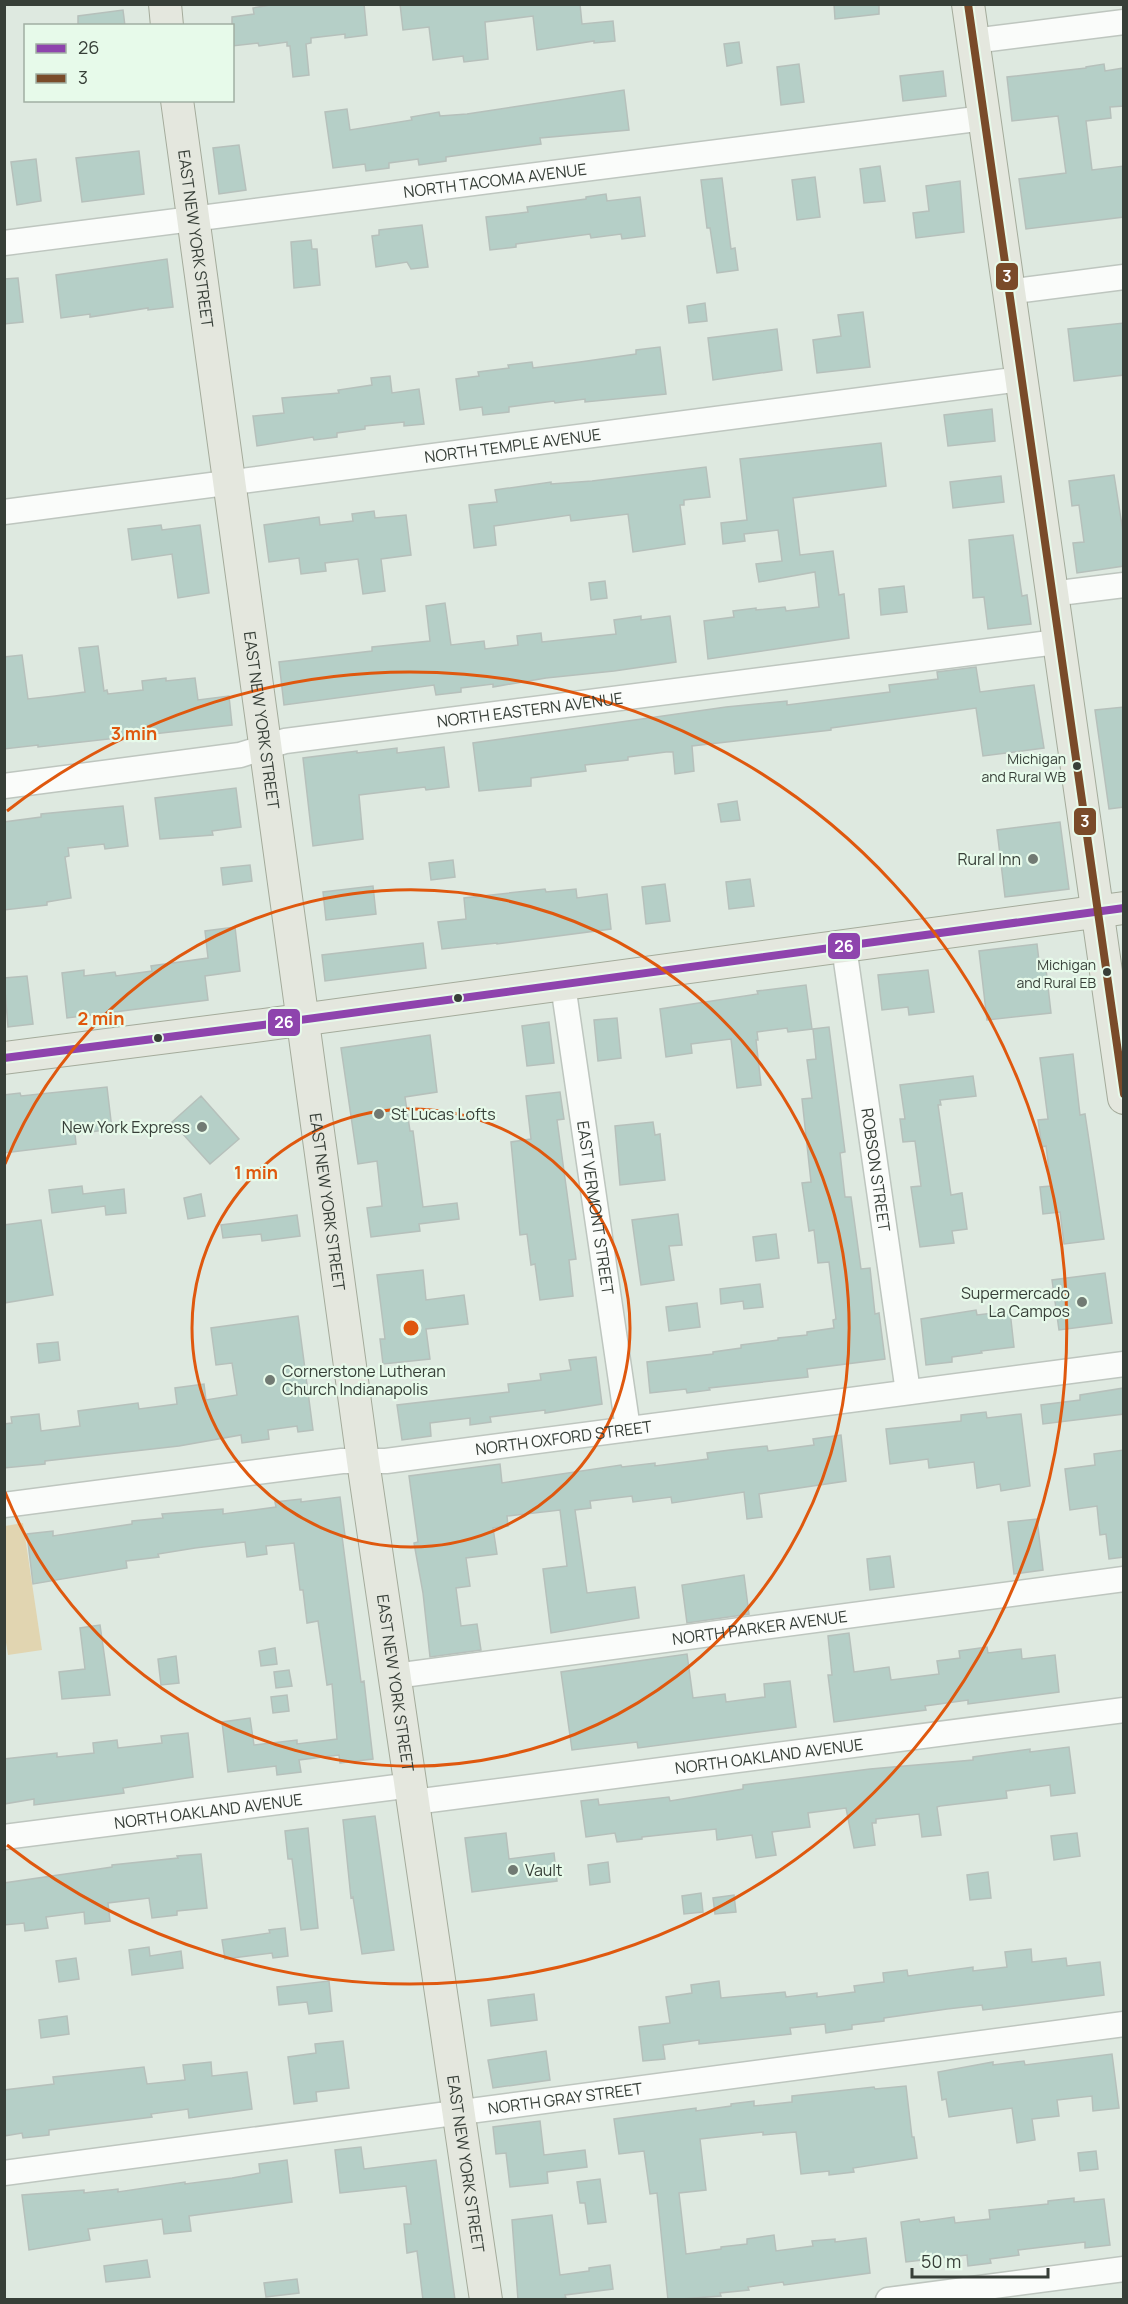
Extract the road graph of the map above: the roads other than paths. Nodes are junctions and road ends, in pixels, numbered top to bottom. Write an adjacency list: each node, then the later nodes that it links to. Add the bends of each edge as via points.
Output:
1 (165, 4): 4 (main road)
2 (968, 4): 5 (main road)
3 (1124, 22): 5 (street)
4 (167, 24)
5 (973, 41): 7 (main road)
6 (177, 102): 8 (main road, EAST NEW YORK STREET)
7 (984, 118): 8 (street, NORTH TACOMA AVENUE); 11 (main road)
8 (193, 219): 9 (street, NORTH TACOMA AVENUE); 13 (main road, EAST NEW YORK STREET)
9 (4, 243)
10 (1124, 277): 11 (street)
11 (1008, 292): 12 (main road)
12 (1021, 379): 13 (street, NORTH TEMPLE AVENUE); 16 (main road)
13 (229, 483): 14 (street, NORTH TEMPLE AVENUE); 18 (main road, EAST NEW YORK STREET)
14 (4, 512)
15 (1124, 585): 16 (street)
16 (1051, 594): 17 (main road)
17 (1057, 642): 18 (street, NORTH EASTERN AVENUE, via 285,741); 20 (main road)
18 (265, 748): 19 (street, NORTH EASTERN AVENUE, via 240,755); 23 (main road, EAST NEW YORK STREET)
19 (4, 786)
20 (1110, 910): 21 (main road); 25 (main road)
21 (844, 947): 22 (main road); 27 (street, ROBSON STREET)
22 (563, 985): 23 (main road); 28 (street, EAST VERMONT STREET)
23 (303, 1019): 24 (main road); 29 (main road, EAST NEW YORK STREET)
24 (4, 1058)
25 (1124, 1098)
26 (1124, 1364): 27 (street, NORTH OXFORD STREET)
27 (908, 1392): 28 (street, NORTH OXFORD STREET)
28 (628, 1429): 29 (street, NORTH OXFORD STREET)
29 (363, 1461): 30 (street, NORTH OXFORD STREET); 32 (main road, EAST NEW YORK STREET)
30 (4, 1505)
31 (1124, 1579): 32 (street, NORTH PARKER AVENUE)
32 (395, 1676): 34 (main road, EAST NEW YORK STREET)
33 (1124, 1710): 34 (street, NORTH OAKLAND AVENUE)
34 (413, 1793): 35 (street, NORTH OAKLAND AVENUE); 37 (main road, EAST NEW YORK STREET)
35 (4, 1837)
36 (1124, 2024): 37 (street, NORTH GRAY STREET)
37 (459, 2112): 38 (street, NORTH GRAY STREET); 40 (main road, EAST NEW YORK STREET)
38 (4, 2173)
39 (1124, 2269): 41 (street)
40 (486, 2300)
41 (888, 2300)

